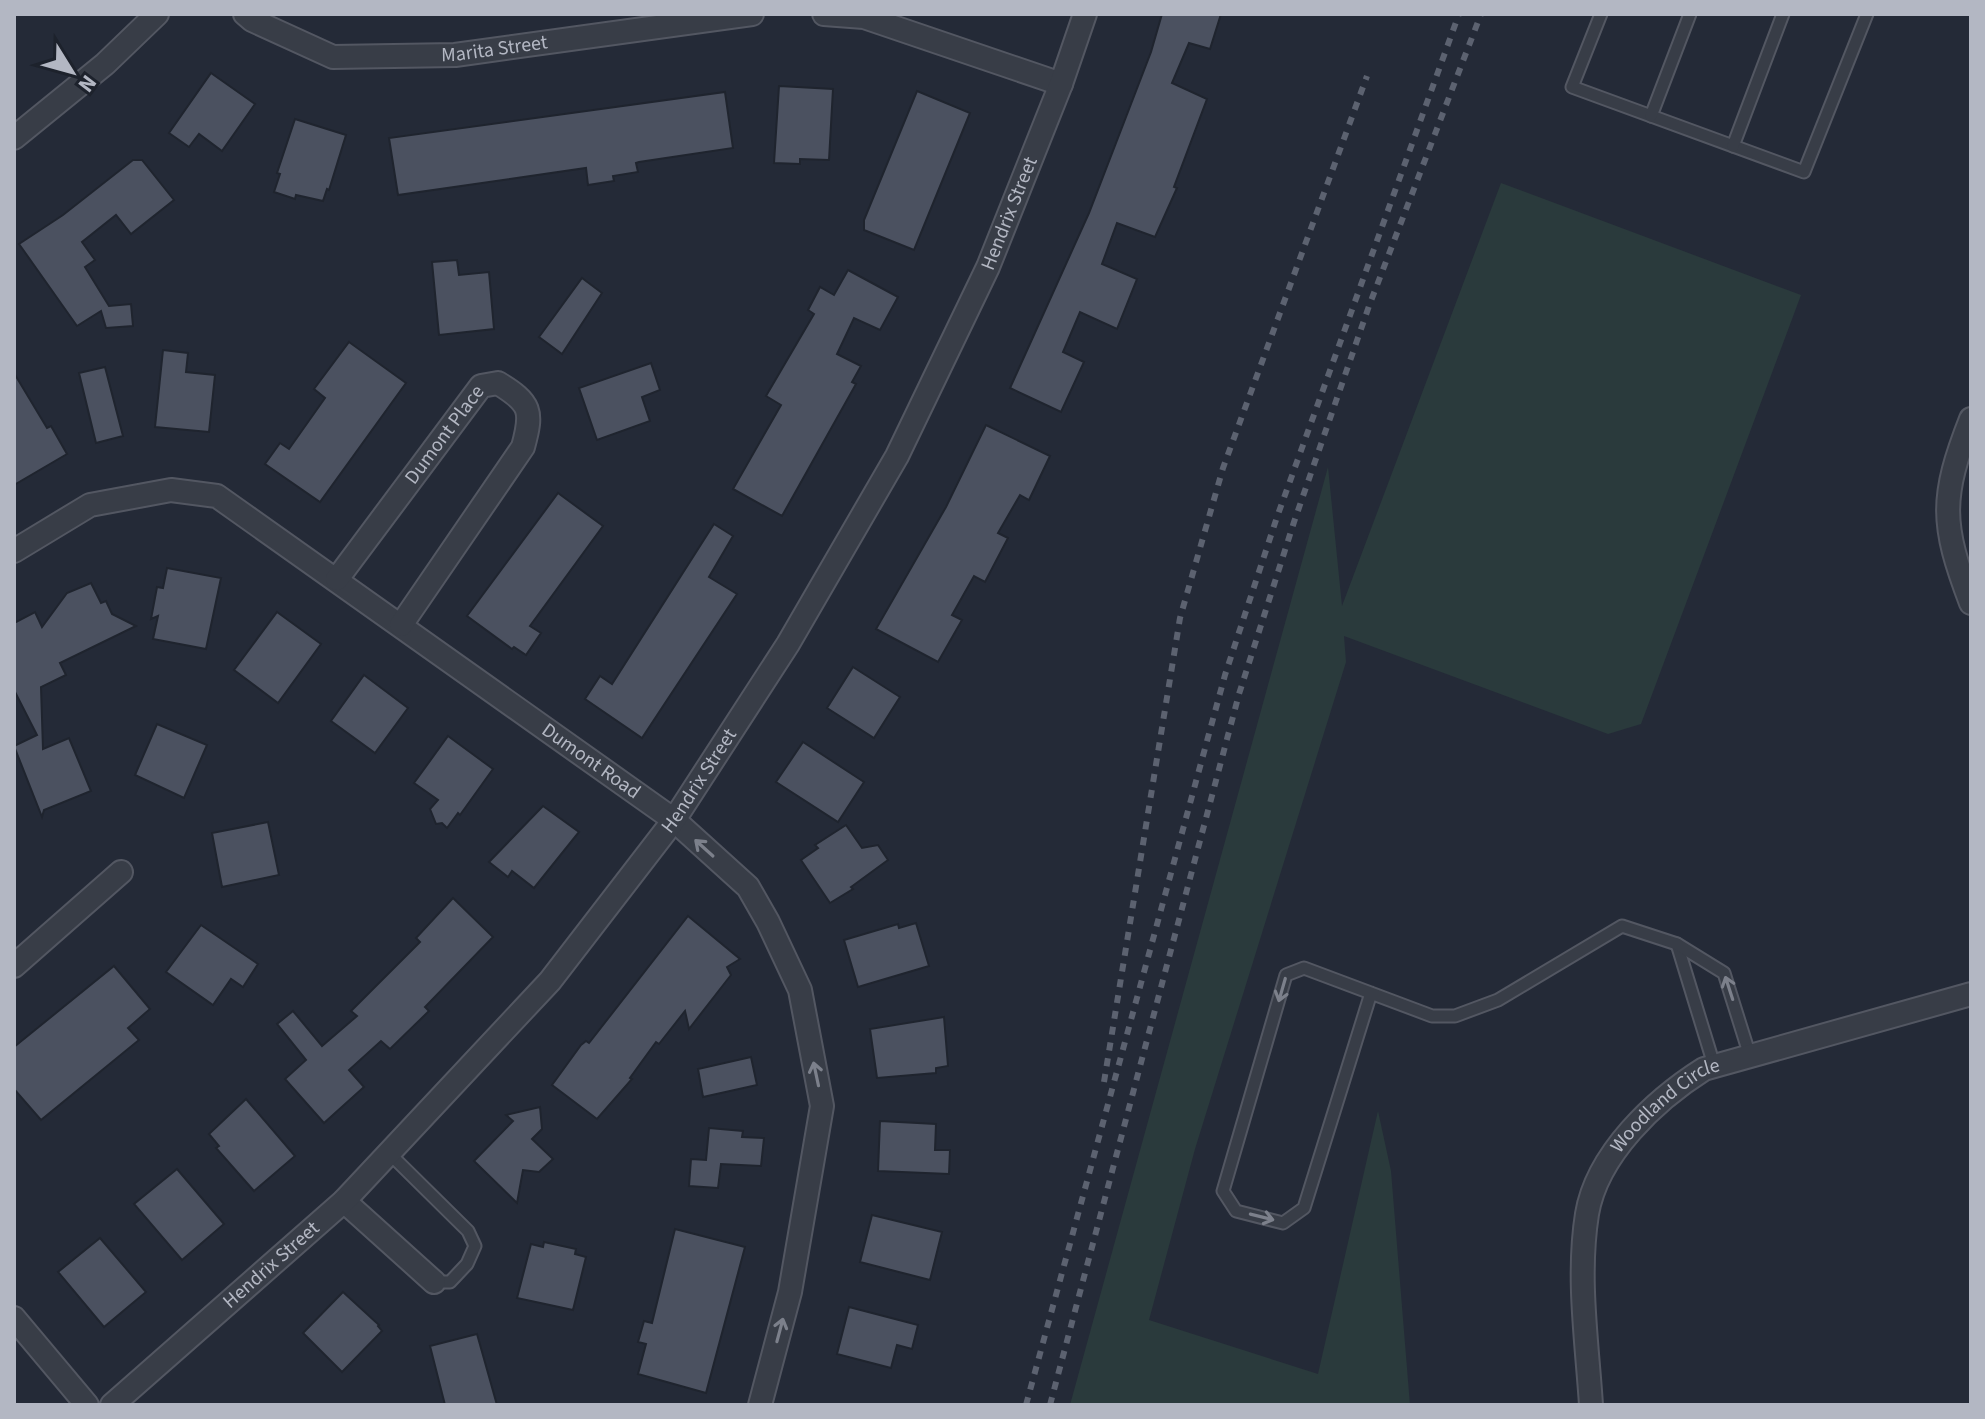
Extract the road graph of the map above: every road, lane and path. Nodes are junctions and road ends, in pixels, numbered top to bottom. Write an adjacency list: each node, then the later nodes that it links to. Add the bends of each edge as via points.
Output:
1 (157, 14): 12 (street)
2 (245, 14): 3 (street, Marita Street, via 333,57 455,55)
3 (752, 14)
4 (824, 14): 10 (street, via 864,17)
5 (1085, 14): 10 (street, Hendrix Street)
6 (1601, 14): 11 (lane, via 1572,87)
7 (1690, 14): 11 (lane)
8 (1783, 14): 13 (lane)
9 (1867, 14): 13 (lane, via 1804,172)
10 (1061, 84): 19 (street, Hendrix Street, via 988,267 897,456 788,644)
11 (1651, 116): 13 (lane)
12 (14, 138)
13 (1733, 146)
14 (1971, 419): 17 (street, via 1947,494 1948,528)
15 (14, 551): 16 (street, Dumont Road, via 90,505 171,490 217,496)
16 (337, 579): 18 (street, Dumont Road); 18 (street, Dumont Place, via 481,386 498,383 520,397 530,421 523,447)
17 (1971, 603)
18 (401, 625): 19 (street, Dumont Road)
19 (674, 820): 27 (street, Hendrix Street, via 550,981); 33 (street, Dumont Road, one-way to 19, via 790,1292 822,1106 800,990 768,922 748,887)
20 (121, 872): 22 (street)
21 (1677, 944): 23 (lane, via 1622,926 1498,1000 1455,1016 1432,1016); 25 (lane, one-way to 21, via 1724,973); 26 (lane)
22 (14, 966)
23 (1371, 993): 23 (lane, one-way to 23, via 1304,968 1286,975 1223,1191 1236,1211 1283,1223 1304,1208)
24 (1971, 994): 25 (street, Woodland Circle)
25 (1750, 1056): 26 (street, Woodland Circle)
26 (1714, 1065): 34 (street, Woodland Circle, via 1649,1110 1605,1168 1588,1211 1582,1265)
27 (389, 1153): 28 (street, Hendrix Street); 29 (lane, via 468,1231 475,1246 450,1282)
28 (344, 1201): 29 (street); 32 (street, Hendrix Street)
29 (434, 1282)
30 (14, 1318): 31 (street)
31 (87, 1405)
32 (112, 1405)
33 (760, 1405)
34 (1591, 1405)

